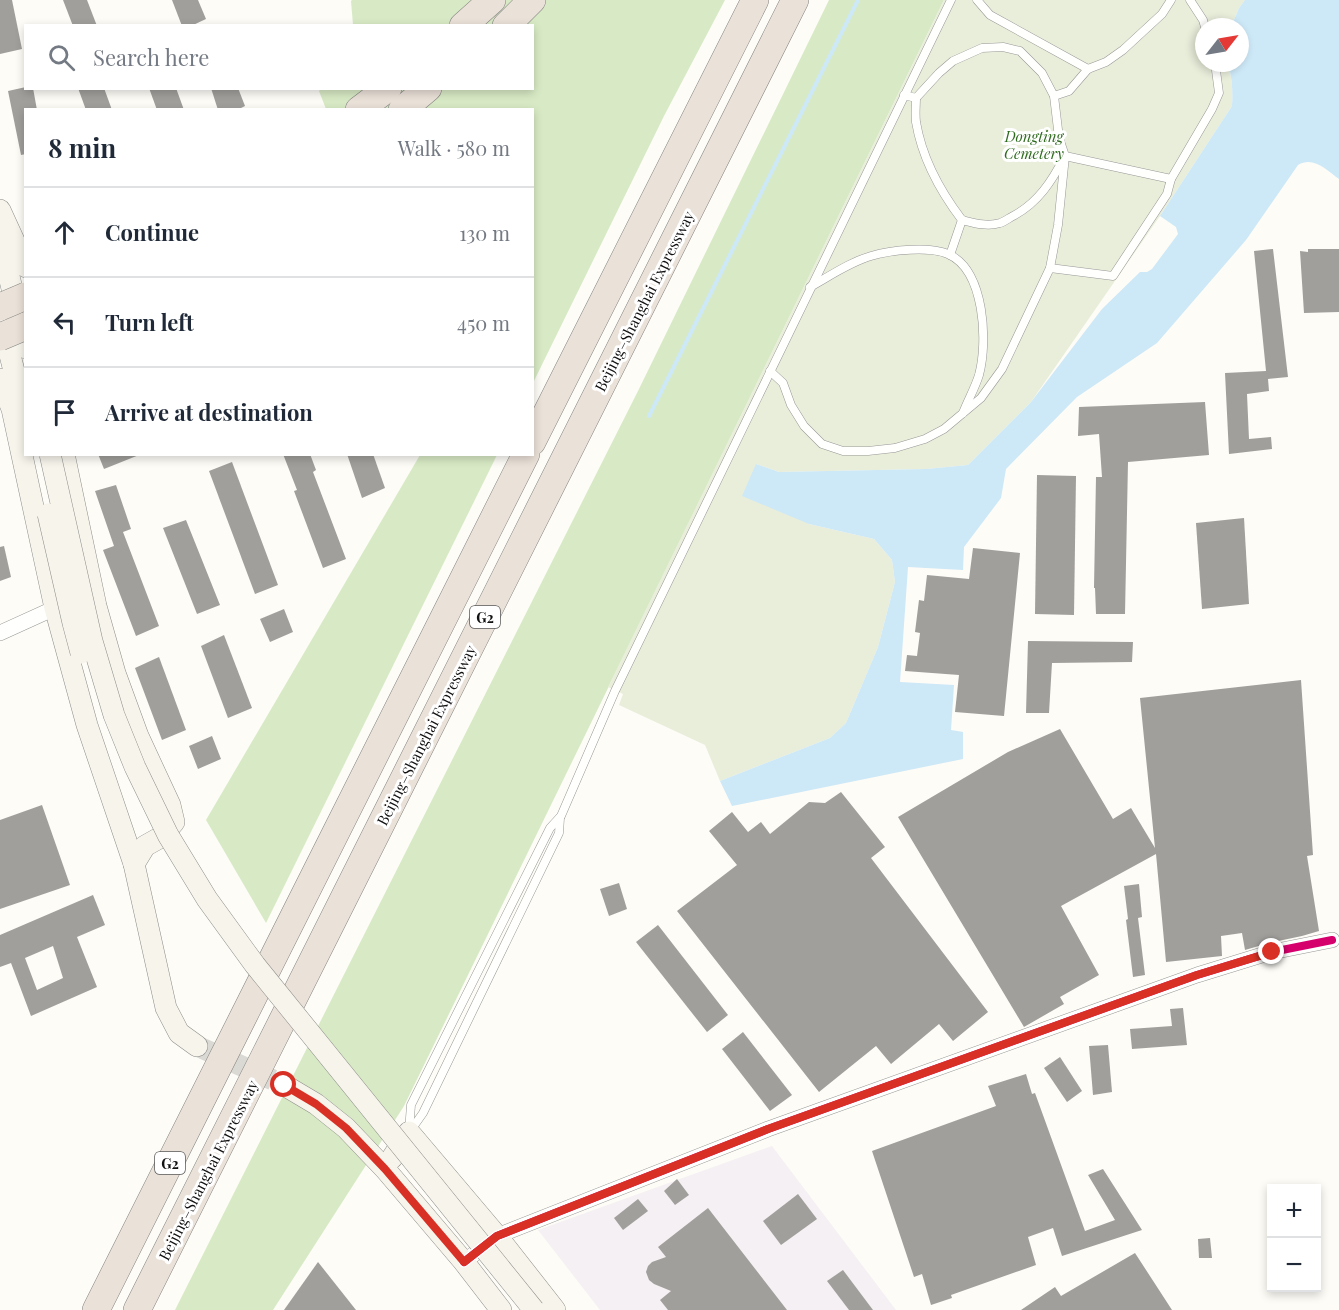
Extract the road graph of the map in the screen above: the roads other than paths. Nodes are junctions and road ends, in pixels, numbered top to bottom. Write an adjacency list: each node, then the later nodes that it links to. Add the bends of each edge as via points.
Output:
1 (492, 0): 10 (highway)
2 (532, 0): 11 (highway)
3 (755, 0): 40 (highway)
4 (795, 0): 57 (highway, Beijing–Shanghai Expressway / G2)
5 (951, 0): 16 (lane)
6 (977, 0): 12 (lane, via 990,15)
7 (1171, 0): 12 (lane, via 1162,14 1123,50)
8 (1190, 0): 9 (lane)
9 (1202, 18)
10 (465, 24)
11 (508, 24)
12 (1088, 69): 17 (lane, via 1069,91)
13 (1216, 72): 22 (lane, via 1219,93)
14 (385, 90): 19 (highway)
15 (426, 90): 20 (highway)
16 (904, 95): 18 (lane); 29 (lane)
17 (1054, 96): 18 (lane, via 1042,73 1020,51 1003,47 982,48 953,61); 21 (lane)
18 (916, 98): 24 (lane, via 916,120 923,148 934,177)
19 (362, 108)
20 (404, 108)
21 (1065, 156): 22 (lane); 24 (lane, via 1054,178 1020,212 1000,223); 28 (lane)
22 (1170, 179): 28 (lane, via 1167,194 1113,276)
23 (0, 210): 27 (main road)
24 (962, 220): 26 (lane)
25 (0, 238): 35 (main road)
26 (950, 255): 29 (lane, via 916,250 871,256); 39 (lane, via 967,271 978,291 982,321 979,375)
27 (24, 263)
28 (1050, 268): 39 (lane, via 1002,369 981,398)
29 (810, 287): 36 (lane)
30 (24, 297): 31 (highway, bridge)
31 (0, 307)
32 (0, 317): 38 (main road)
33 (24, 327): 34 (highway, bridge)
34 (0, 337)
35 (24, 340)
36 (770, 371): 39 (lane, via 783,382 804,426 822,444 843,451 895,448 926,439); 47 (lane, via 615,690)
37 (0, 379): 45 (main road, via 12,409)
38 (24, 408)
39 (962, 414)
40 (534, 438)
41 (35, 456): 59 (main road, bridge, via 73,623 92,688 125,780 170,867 224,947)
42 (50, 456): 60 (main road, bridge, via 92,640 114,715 168,835 207,899 255,965)
43 (64, 456): 48 (main road, via 96,606 116,673 174,822 161,837 145,846)
44 (525, 456): 56 (highway, G2)
45 (55, 608): 46 (street); 48 (main road, via 87,724)
46 (0, 633)
47 (561, 816): 52 (lane, via 559,833 423,1113); 52 (lane, via 550,828 411,1105)
48 (134, 864): 50 (main road, via 166,1008 179,1033)
49 (1332, 940): 54 (street, via 1272,952 1197,975 768,1129)
50 (197, 1046)
51 (284, 1085): 53 (main road, via 338,1122)
52 (409, 1132): 53 (main road); 54 (main road)
53 (385, 1169): 55 (main road)
54 (497, 1236): 55 (street); 61 (main road)
55 (464, 1262): 58 (main road)
56 (96, 1310)
57 (137, 1310)
58 (501, 1310)
59 (516, 1310)
60 (534, 1310)
61 (555, 1310)

